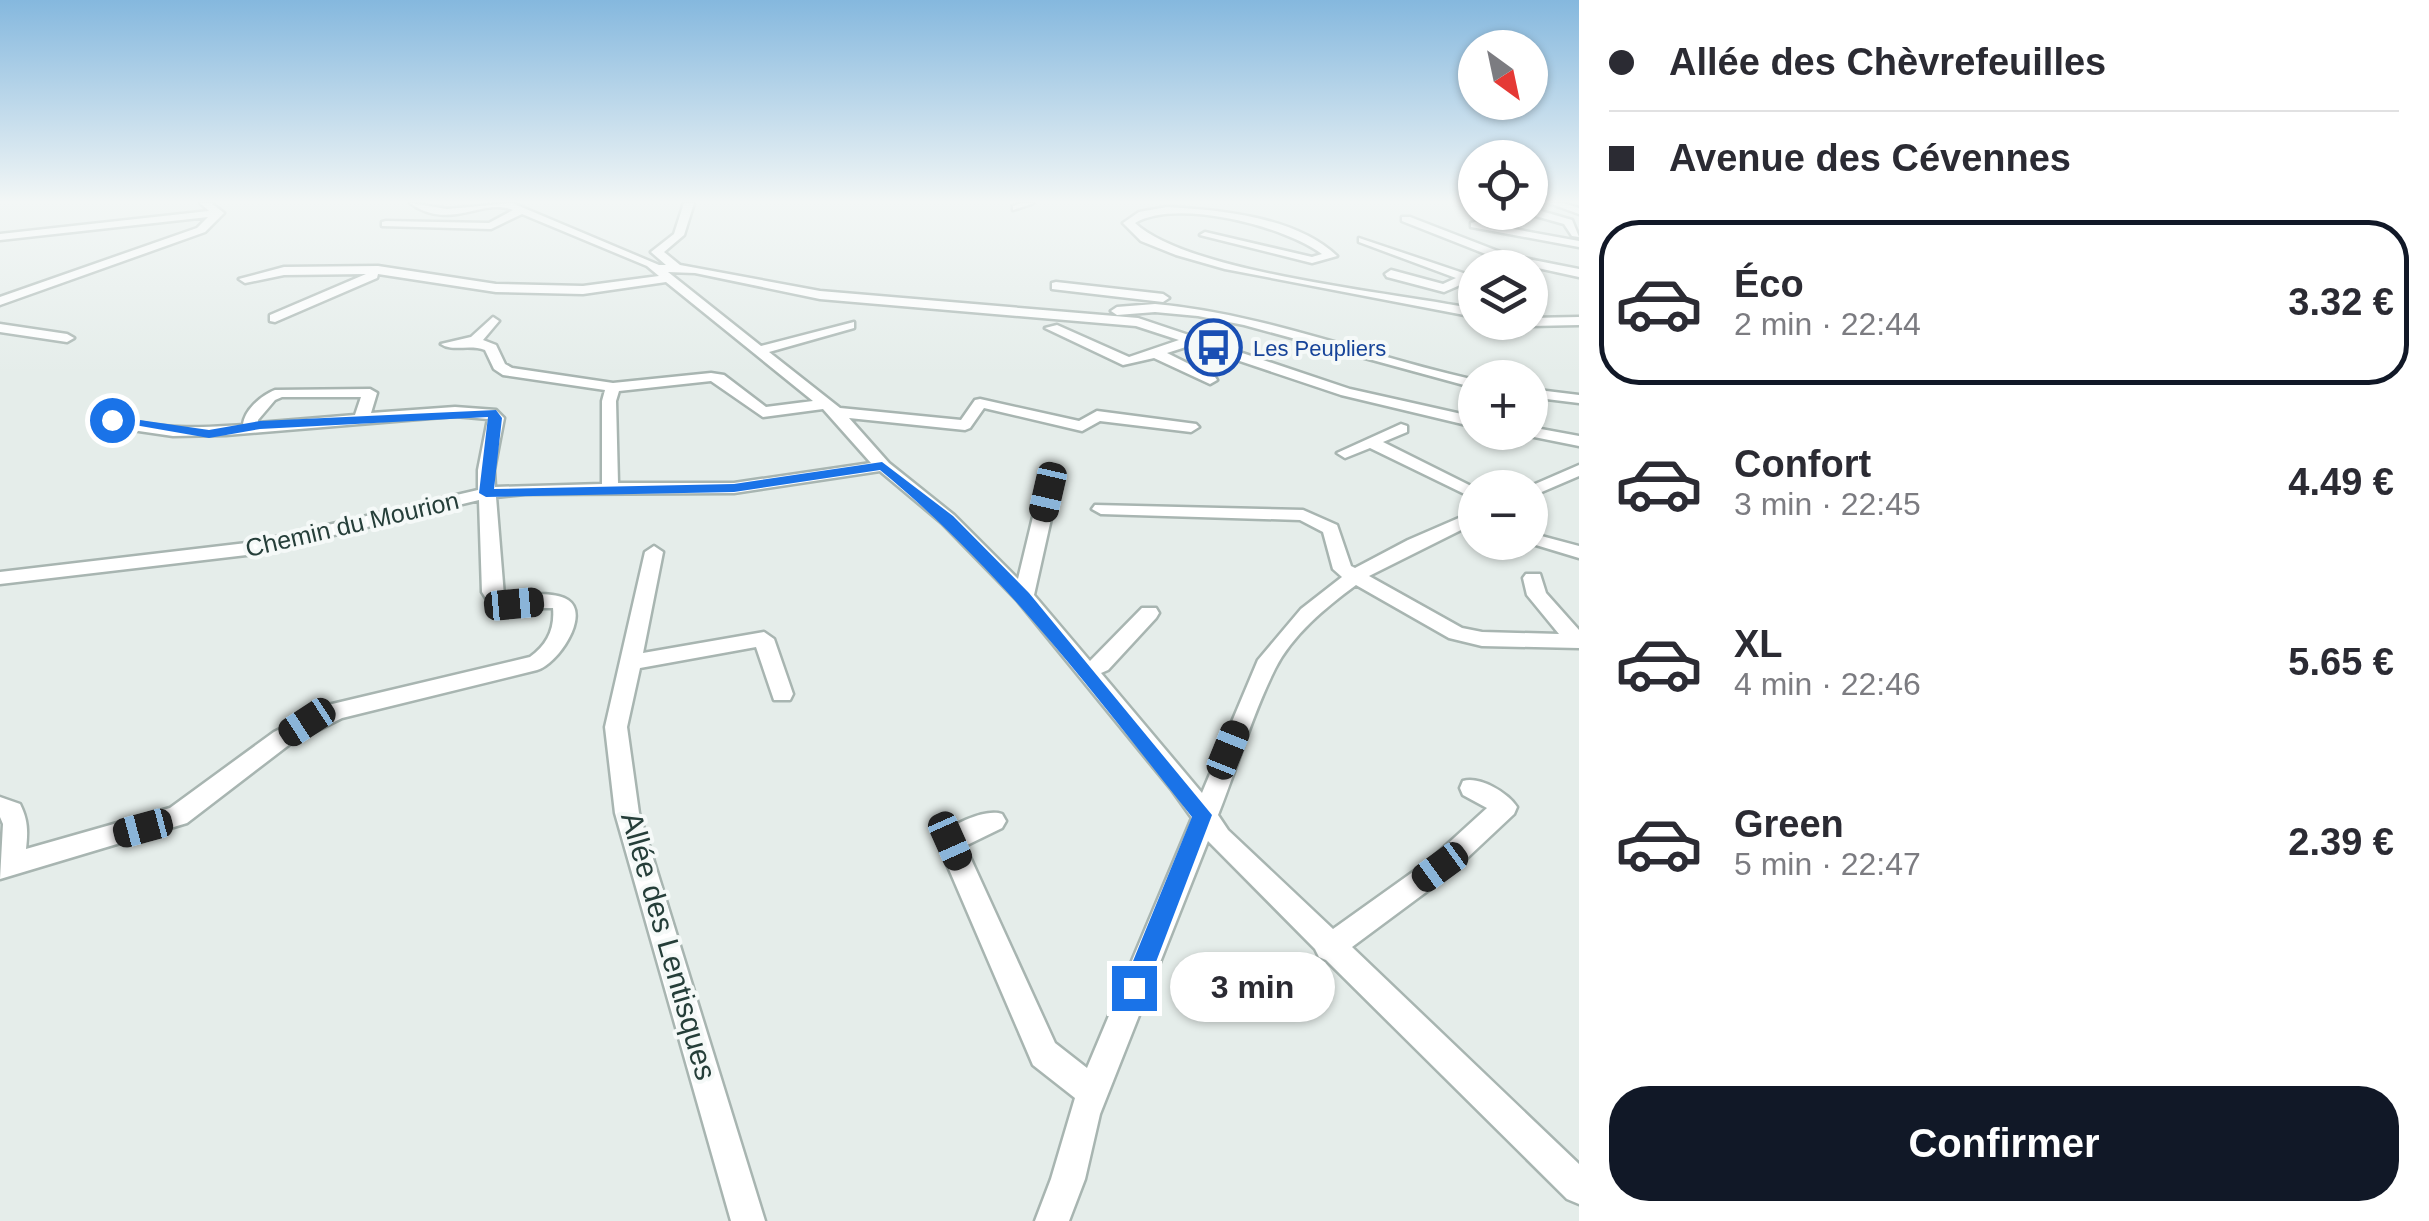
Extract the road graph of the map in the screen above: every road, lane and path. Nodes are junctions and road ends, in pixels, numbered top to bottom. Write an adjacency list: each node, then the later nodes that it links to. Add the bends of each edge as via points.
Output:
1 (117, 260): 15 (street)
2 (642, 260): 8 (street)
3 (662, 260): 8 (street)
4 (1205, 260): 16 (street)
5 (1418, 260): 11 (street)
6 (1516, 260): 9 (street)
7 (390, 271): 8 (street, via 452,283 595,290); 12 (street, via 284,271); 19 (street)
8 (668, 271): 18 (street, via 820,295); 30 (street)
9 (1579, 271)
10 (1391, 274): 13 (street, via 1444,288)
11 (1458, 274)
12 (245, 278)
13 (1458, 283)
14 (1056, 286): 17 (street, via 1168,299)
15 (0, 301)
16 (1458, 309)
17 (1206, 314): 18 (street, via 1144,308); 33 (street)
18 (1107, 317): 27 (street)
19 (275, 318)
20 (493, 321): 28 (street)
21 (1548, 322): 22 (street)
22 (1579, 322)
23 (849, 325): 30 (street)
24 (0, 328): 26 (street)
25 (1052, 328): 31 (street, via 1117,361)
26 (68, 338)
27 (1192, 340): 31 (street); 39 (street, via 1332,388)
28 (475, 342): 29 (street); 34 (street, via 491,348 508,372)
29 (448, 344)
30 (757, 352): 37 (street)
31 (1155, 353): 32 (street)
32 (1210, 380)
33 (1458, 380)
34 (614, 387): 37 (street, via 711,377 763,412); 52 (street)
35 (1548, 395): 36 (street)
36 (1579, 399)
37 (831, 408): 42 (street, via 965,425 980,403 1082,426 1097,416); 48 (street)
38 (105, 412): 41 (street, via 112,420 209,434)
39 (1458, 418)
40 (361, 419): 41 (street); 41 (street, via 370,393 280,393 250,419); 54 (street, via 492,413)
41 (251, 427)
42 (1191, 427)
43 (1401, 429): 46 (street)
44 (1548, 435): 45 (street)
45 (1579, 441)
46 (1370, 442): 47 (street); 51 (street)
47 (1345, 453)
48 (882, 466): 52 (street, Chemin du Mourion, via 734,488); 63 (street, via 948,519)
49 (1579, 470): 50 (street)
50 (1548, 484)
51 (1458, 486)
52 (614, 489): 54 (street, Chemin du Mourion)
53 (1048, 492): 63 (street)
54 (486, 493): 61 (street, Chemin du Mourion, via 254,548); 73 (street, via 492,592 498,602 556,602 565,610 550,655 529,666 307,722 178,816)
55 (1101, 509): 60 (street, via 1303,515 1331,529 1339,566)
56 (1458, 524): 60 (street)
57 (1548, 543): 59 (street)
58 (654, 552): 66 (street, Allée des Lentisques)
59 (1579, 552)
60 (1353, 575): 65 (street, via 1456,633); 71 (street, via 1302,616 1266,665)
61 (0, 578)
62 (1533, 578): 65 (street, via 1536,594)
63 (1024, 596): 67 (street)
64 (1148, 613): 67 (street, via 1100,665)
65 (1578, 641)
66 (632, 662): 68 (street, via 764,639); 77 (street, Allée des Lentisques, via 616,727 628,813)
67 (1086, 670): 71 (street)
68 (782, 694)
69 (1472, 788): 74 (street, via 1505,807 1440,867)
70 (0, 807): 73 (street, via 11,811 16,824)
71 (1202, 815): 74 (street); 75 (street)
72 (992, 822): 75 (street, via 950,841 1044,1054)
73 (6, 866)
74 (1329, 948): 76 (street)
75 (1093, 1092): 78 (street)
76 (1579, 1187)
77 (748, 1221)
78 (1052, 1221)

